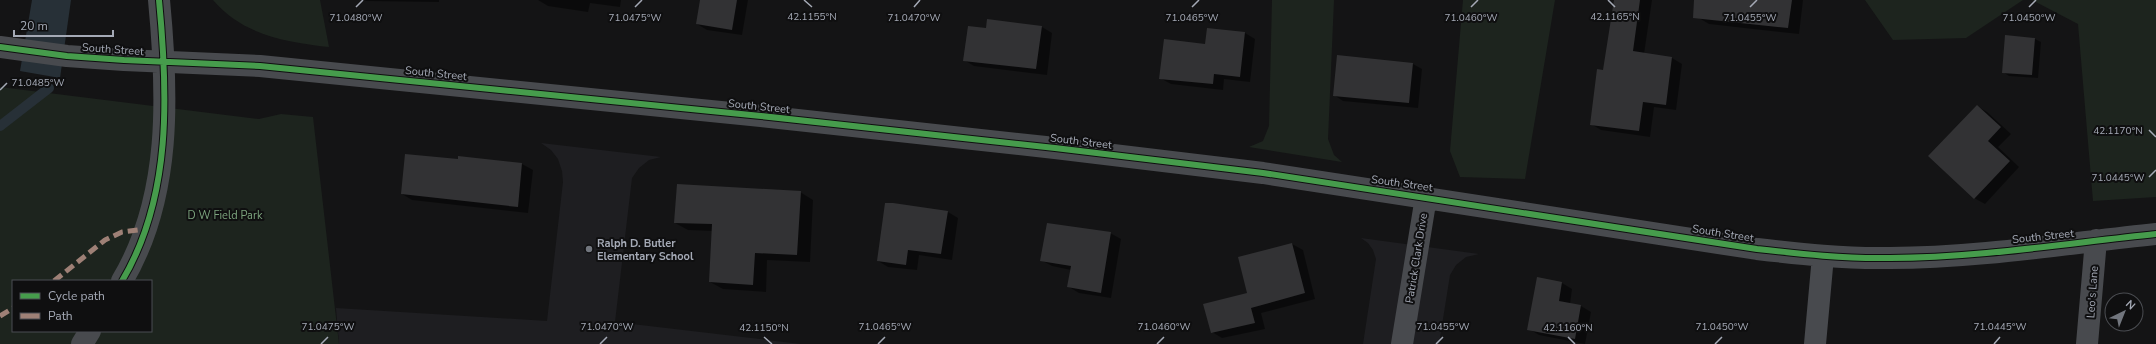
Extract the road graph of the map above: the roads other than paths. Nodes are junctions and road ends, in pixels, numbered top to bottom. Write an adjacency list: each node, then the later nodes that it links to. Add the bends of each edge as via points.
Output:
1 (159, 0): 3 (street)
2 (0, 47): 3 (street, South Street, via 67,56)
3 (165, 62): 4 (street, South Street, via 260,66 761,116 1263,173); 8 (street, via 162,151 152,208 132,264)
4 (1426, 196): 7 (street, South Street, via 1718,243); 11 (street, Patrick Clark Drive)
5 (2156, 234): 6 (street, South Street)
6 (2096, 240): 7 (street, South Street, via 2011,250 1899,258); 13 (street, Leo's Lane)
7 (1823, 256): 12 (street)
8 (123, 280)
9 (89, 332): 10 (street)
10 (82, 344)
11 (1402, 344)
12 (1815, 344)
13 (2087, 344)

